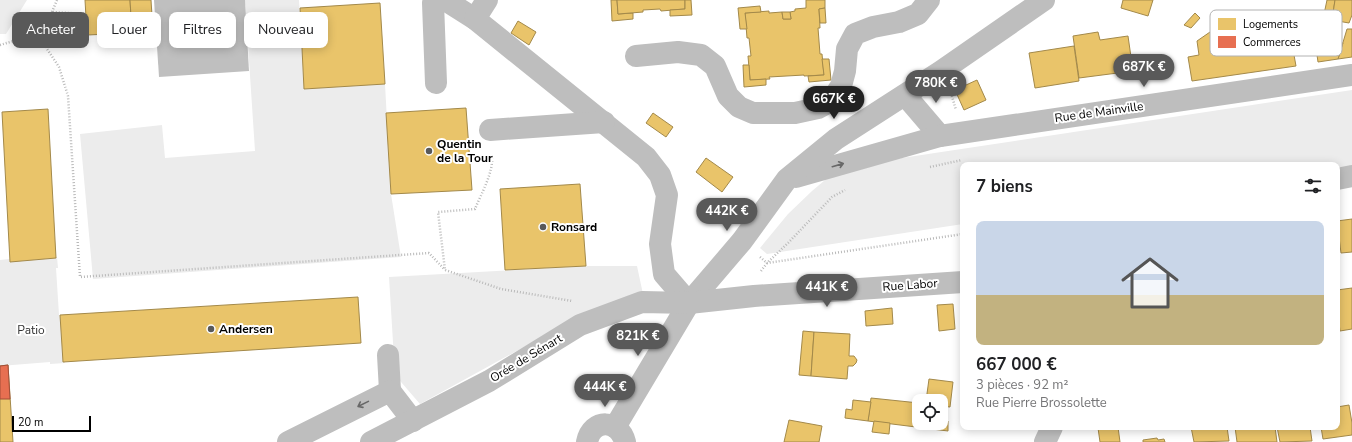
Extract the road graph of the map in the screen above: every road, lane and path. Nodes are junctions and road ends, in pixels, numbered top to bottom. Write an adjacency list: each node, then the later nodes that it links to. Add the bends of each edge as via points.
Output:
1 (57, 0): 7 (path)
2 (434, 0): 15 (street)
3 (445, 0): 8 (street)
4 (487, 0): 8 (street)
5 (929, 0): 12 (street, via 918,14 855,34 847,49 841,86 831,101 818,108 795,113 753,113 740,107 728,96 715,66 701,55 678,52)
6 (1044, 0): 13 (street)
7 (52, 12)
8 (475, 20): 17 (street)
9 (12, 41): 10 (path)
10 (0, 45)
11 (46, 48): 28 (path, via 59,67 68,96 80,277 429,253)
12 (636, 56)
13 (940, 72): 16 (street); 19 (path, via 949,85 956,112)
14 (1352, 75): 19 (street, Rue de Mainville)
15 (436, 83)
16 (905, 95): 19 (street); 23 (street, via 836,139)
17 (604, 122): 18 (street); 32 (street, via 646,157 660,175 667,195 660,244 664,274)
18 (490, 130): 28 (path, via 492,159 488,177 475,209 438,212)
19 (950, 135): 20 (path, via 965,159); 23 (street, Rue de Mainville, one-way to 19)
20 (929, 167)
21 (1352, 176): 22 (street)
22 (1340, 178)
23 (787, 179): 26 (street)
24 (851, 187): 27 (path, via 832,197)
25 (960, 234): 27 (path)
26 (742, 241): 27 (path); 32 (street)
27 (767, 263): 29 (path)
28 (445, 270): 31 (path, via 501,289)
29 (760, 273)
30 (960, 282): 32 (street, Rue Labor, via 754,296)
31 (580, 302)
32 (689, 303): 35 (street, Orée de Sénart, via 642,302 580,325 489,381); 37 (street)
33 (388, 355): 34 (street)
34 (390, 391): 35 (street); 38 (street, one-way to 38)
35 (412, 421): 39 (street, Orée de Sénart)
36 (1051, 430): 41 (street)
37 (620, 435): 40 (street, via 609,425 602,425 591,431)
38 (288, 442)
39 (371, 442)
40 (587, 442)
41 (1045, 442)

